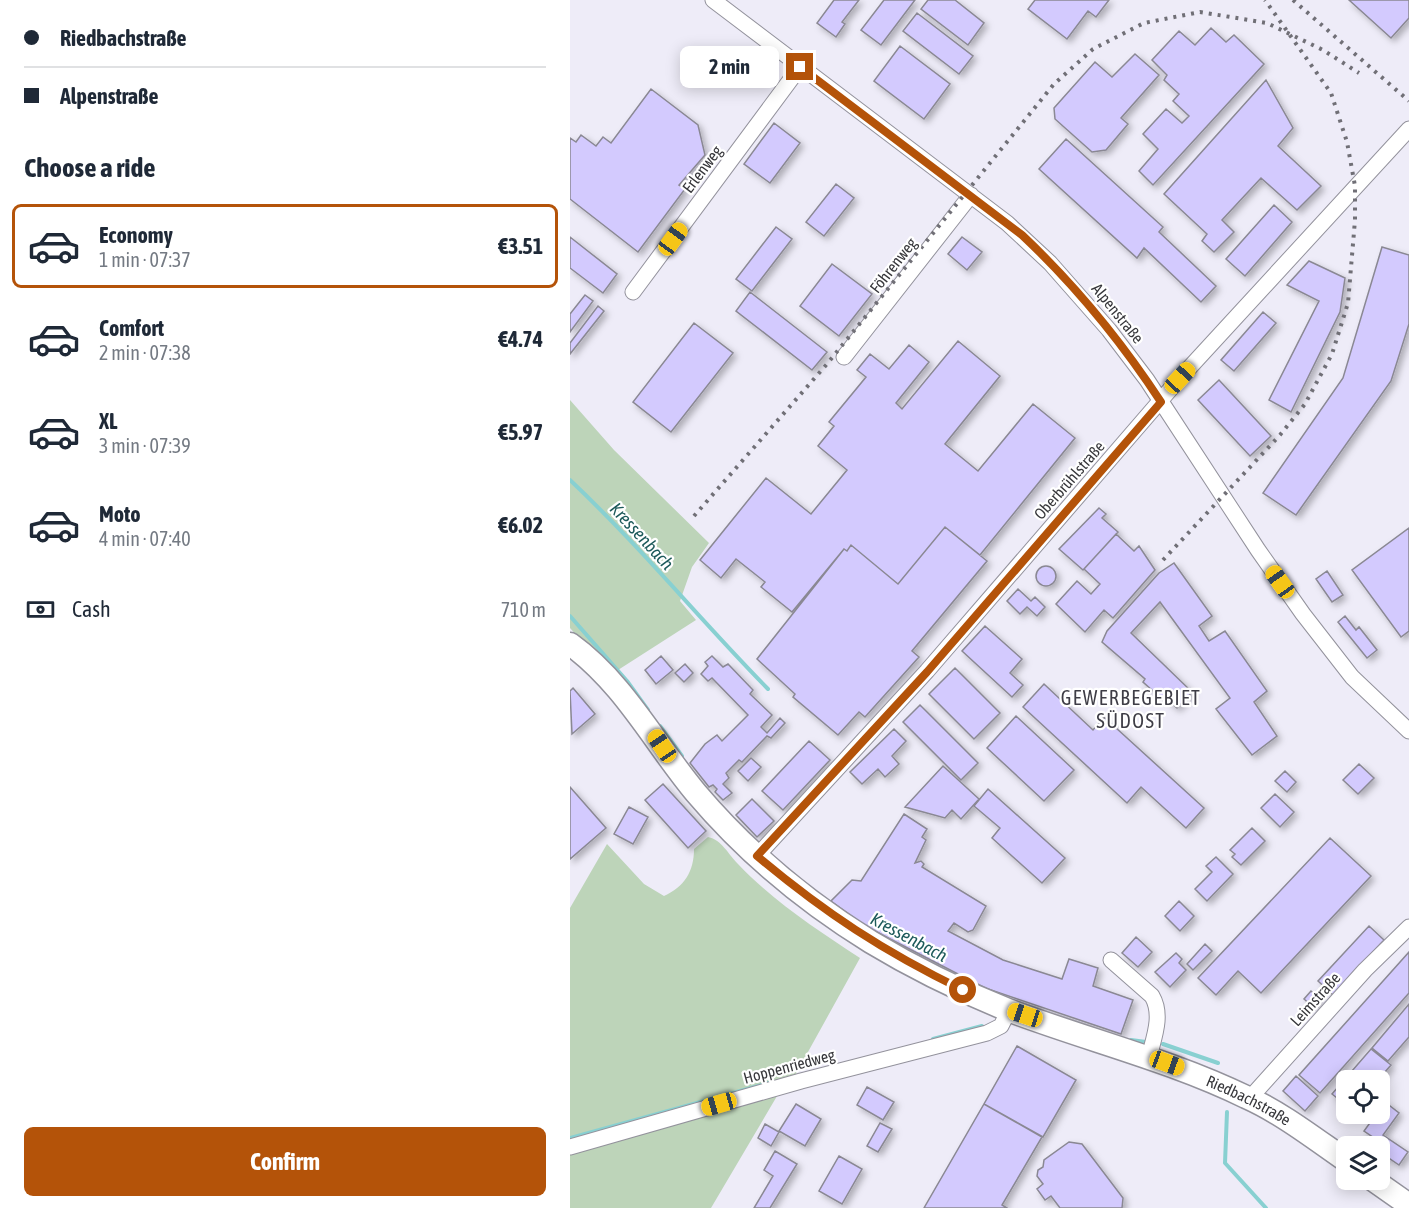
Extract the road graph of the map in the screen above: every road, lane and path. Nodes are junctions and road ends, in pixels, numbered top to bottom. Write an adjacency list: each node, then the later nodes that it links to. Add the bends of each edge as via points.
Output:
1 (713, 0): 2 (street, Alpenstraße)
2 (800, 67): 4 (street, Alpenstraße); 5 (street, Erlenweg)
3 (1409, 129): 7 (street, Oberbrühlstraße)
4 (971, 195): 6 (street, Föhrenweg); 7 (street, Alpenstraße, via 1022,235 1068,283 1115,337)
5 (633, 292)
6 (844, 357)
7 (1161, 402): 9 (street, Alpenstraße, via 1303,614 1352,677); 10 (street, Oberbrühlstraße, via 927,672)
8 (570, 644): 10 (street, Riedbachstraße, via 634,709 696,793)
9 (1409, 731)
10 (757, 856): 13 (street, Riedbachstraße, via 871,942)
11 (1409, 927): 15 (street, Leimstraße)
12 (1111, 960): 14 (street, via 1156,1002)
13 (1009, 1010): 14 (street, Riedbachstraße); 16 (street, Hoppenriedweg, via 1001,1026 987,1033)
14 (1149, 1057): 15 (street, Riedbachstraße)
15 (1250, 1098): 17 (street, Riedbachstraße)
16 (570, 1147)
17 (1336, 1154)
18 (1388, 1190): 19 (street)
19 (1409, 1205)

